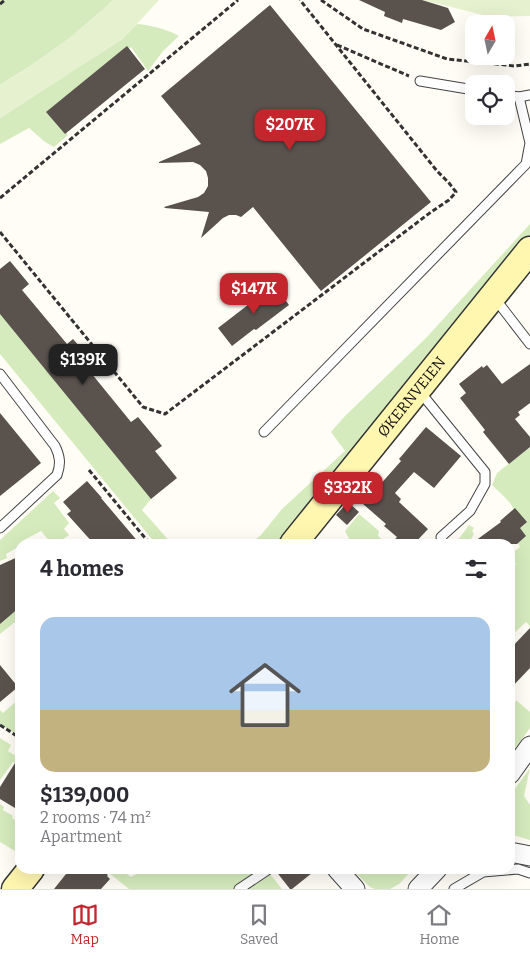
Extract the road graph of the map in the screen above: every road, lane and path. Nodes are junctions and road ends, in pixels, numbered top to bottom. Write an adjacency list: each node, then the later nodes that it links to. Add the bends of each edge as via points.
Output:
1 (5, 0): 5 (path)
2 (238, 0): 13 (path)
3 (300, 0): 6 (path)
4 (321, 0): 7 (path, via 363,29 447,59 515,66)
5 (0, 4)
6 (336, 45): 8 (path); 14 (path, via 456,192 165,414 143,407)
7 (530, 64)
8 (420, 81): 9 (lane)
9 (465, 88)
10 (530, 95): 12 (lane)
11 (515, 96): 12 (lane)
12 (520, 97): 20 (lane, via 530,143 526,164)
13 (0, 198)
14 (0, 232)
15 (530, 250): 16 (street, ØKERNVEIEN)
16 (492, 297): 17 (lane); 19 (street, ØKERNVEIEN)
17 (530, 344)
18 (0, 374): 22 (lane, via 55,446 60,462 56,475)
19 (416, 391): 24 (street, ØKERNVEIEN); 25 (lane, via 485,472 485,484 470,511)
20 (264, 432)
21 (89, 470): 23 (path)
22 (0, 528)
23 (146, 539)
24 (297, 539)
25 (442, 539)
26 (0, 725): 27 (path)
27 (15, 735)
28 (530, 746): 29 (street)
29 (515, 767)
30 (520, 858): 31 (lane)
31 (530, 873)
32 (28, 874): 37 (street)
33 (262, 874): 38 (lane)
34 (342, 874): 39 (street)
35 (432, 874): 40 (street)
36 (480, 874): 41 (lane)
37 (15, 889)
38 (239, 889)
39 (355, 889)
40 (418, 889)
41 (454, 889)

